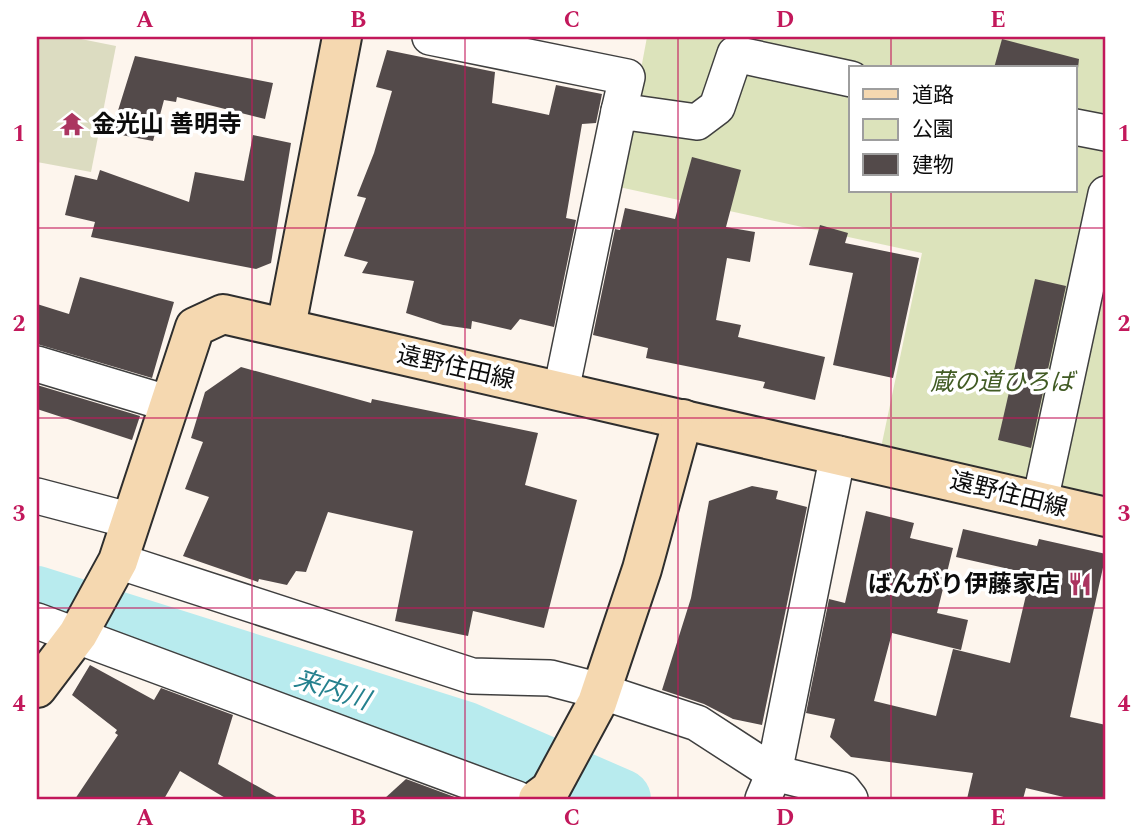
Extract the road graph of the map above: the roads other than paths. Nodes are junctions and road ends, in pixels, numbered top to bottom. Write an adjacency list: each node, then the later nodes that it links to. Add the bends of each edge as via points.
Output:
1 (342, 37): 8 (main road)
2 (430, 37): 4 (street, via 627,77)
3 (849, 79): 4 (street, via 735,54 717,107 697,122)
4 (619, 111): 10 (street)
5 (1076, 127): 6 (street)
6 (1106, 134)
7 (1106, 194): 15 (street)
8 (286, 327): 10 (main road, 遠野住田線); 11 (main road, 遠野住田線, via 223,314 195,327)
9 (37, 365): 11 (street)
10 (561, 391): 12 (main road, 遠野住田線)
11 (170, 404): 17 (main road, 遠野住田線)
12 (683, 419): 13 (main road, 遠野住田線); 22 (main road, via 642,569)
13 (838, 454): 15 (main road, 遠野住田線); 23 (street)
14 (37, 496): 17 (street)
15 (1040, 501): 16 (main road, 遠野住田線)
16 (1106, 517)
17 (132, 521): 18 (main road, 遠野住田線)
18 (113, 569): 20 (main road, 遠野住田線); 22 (street, via 472,676 550,678)
19 (37, 621): 20 (street)
20 (78, 634): 21 (main road, 遠野住田線); 24 (street)
21 (37, 688)
22 (598, 697): 23 (street, via 697,723); 24 (main road)
23 (768, 786): 25 (street, via 843,790)
24 (535, 796)
25 (850, 799)

